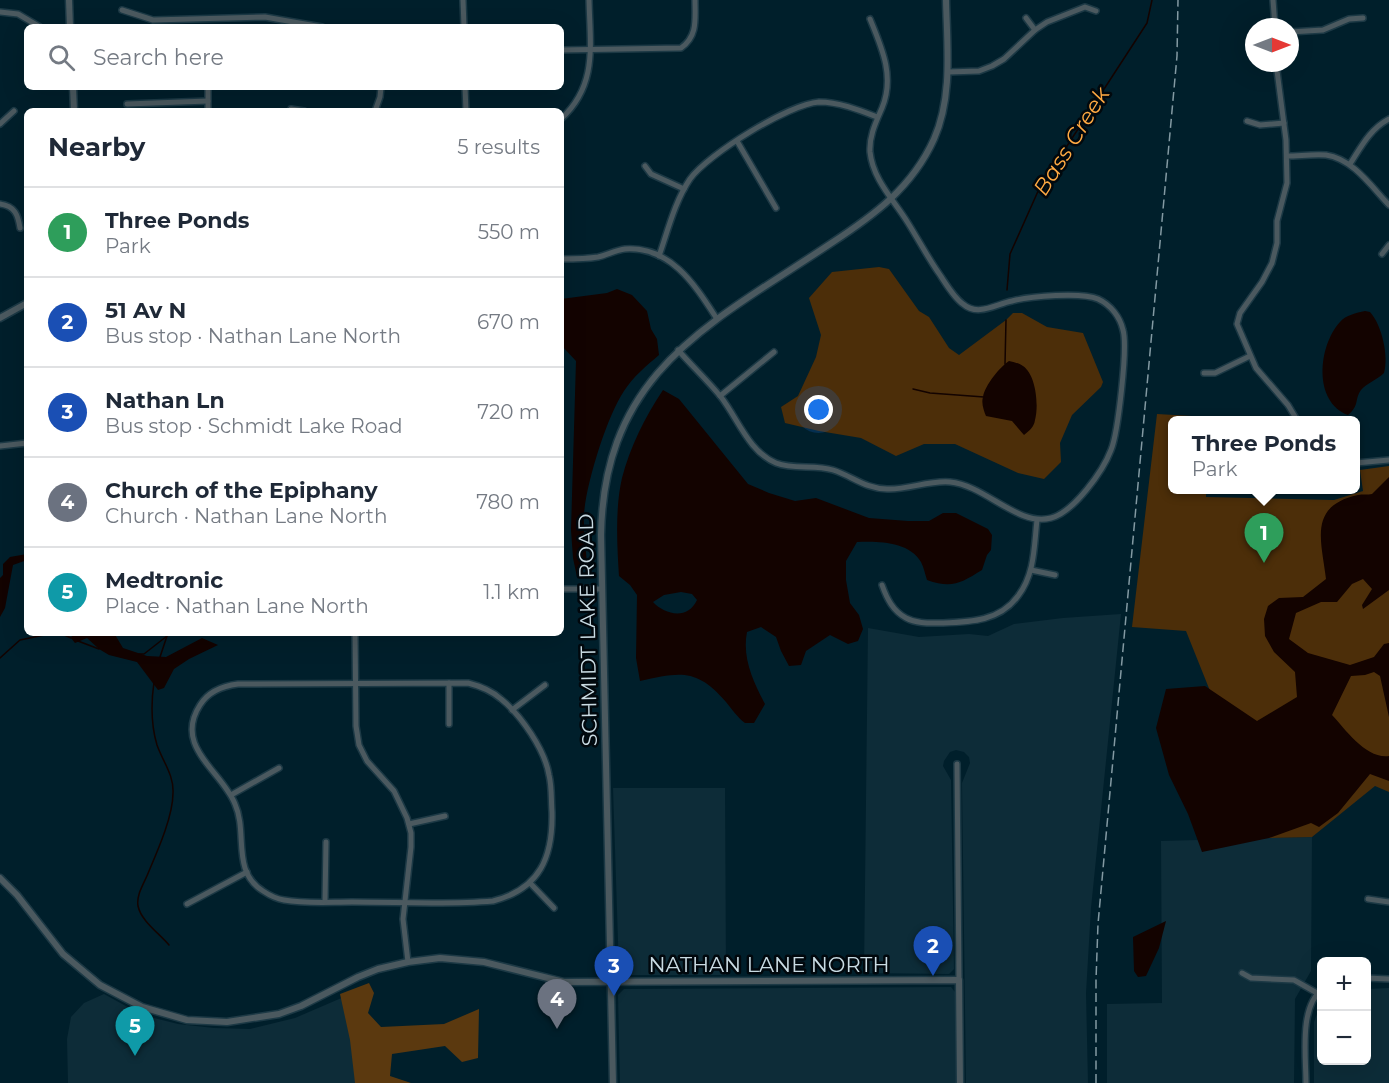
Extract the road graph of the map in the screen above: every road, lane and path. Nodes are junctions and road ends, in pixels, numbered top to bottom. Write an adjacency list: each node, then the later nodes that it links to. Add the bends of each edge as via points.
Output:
1 (69, 0): 16 (street)
2 (463, 0): 19 (street)
3 (589, 0): 22 (street)
4 (695, 0): 22 (street, via 695,27 690,40 678,49)
5 (946, 0): 24 (street, SCHMIDT LAKE ROAD)
6 (1273, 0): 11 (street)
7 (122, 10): 13 (street, via 153,20)
8 (1096, 11): 20 (street, via 1085,7)
9 (0, 12): 15 (street, via 18,14)
10 (1026, 18): 20 (street)
11 (1274, 18)
12 (1363, 18): 21 (street, via 1349,19 1323,30)
13 (206, 19): 17 (street); 18 (street, via 265,17)
14 (870, 19): 38 (street, via 888,70 886,95)
15 (35, 24)
16 (70, 24)
17 (206, 24)
18 (312, 24)
19 (464, 24)
20 (1035, 30): 24 (street, via 992,66 979,71)
21 (1299, 31)
22 (590, 49): 23 (street); 37 (street, via 587,82)
23 (564, 50)
24 (948, 72): 48 (street, SCHMIDT LAKE ROAD, via 935,138 914,175)
25 (1277, 72): 41 (street)
26 (73, 90): 32 (street)
27 (208, 90): 30 (street)
28 (381, 90): 34 (street)
29 (465, 90): 35 (street)
30 (208, 101): 31 (street); 33 (street)
31 (127, 104)
32 (74, 108)
33 (208, 108)
34 (376, 108)
35 (466, 108)
36 (14, 111): 42 (street)
37 (564, 116)
38 (877, 117): 43 (street, via 832,103 807,104); 48 (street, via 870,150 876,173)
39 (1389, 119): 45 (street, via 1366,138)
40 (1247, 122): 41 (street)
41 (1284, 123): 44 (street)
42 (0, 124)
43 (737, 141): 47 (street, via 712,157); 51 (street)
44 (1287, 156): 45 (street, via 1326,155); 62 (street, via 1287,183 1276,221 1277,243 1272,263 1237,319)
45 (1350, 165): 50 (street)
46 (645, 166): 47 (street, via 651,174)
47 (684, 189): 55 (street)
48 (891, 200): 59 (street, SCHMIDT LAKE ROAD); 70 (street, via 940,276 969,308 986,310 1022,299 1087,296 1112,310 1122,326 1125,341 1115,438 1105,462 1078,501 1064,513)
49 (0, 204): 52 (street, via 16,211)
50 (1389, 205)
51 (776, 208)
52 (20, 228)
53 (1389, 245): 54 (street)
54 (1382, 254)
55 (659, 256): 56 (street, via 625,249 592,258); 59 (street, via 688,276)
56 (564, 259)
57 (24, 305): 58 (street)
58 (0, 318)
59 (717, 319): 60 (street, SCHMIDT LAKE ROAD)
60 (678, 350): 64 (street); 75 (street, SCHMIDT LAKE ROAD, via 645,389 613,453 601,514)
61 (774, 352): 64 (street)
62 (1250, 356): 63 (street); 65 (street)
63 (1204, 373)
64 (720, 396): 70 (street, via 759,451 774,462 833,470 868,486 889,490 939,481 969,485)
65 (1294, 416)
66 (24, 443): 67 (street)
67 (0, 446)
68 (1389, 460): 69 (street)
69 (1360, 462)
70 (1037, 520): 71 (street)
71 (1031, 570): 72 (street); 73 (street, via 1014,601 1000,613 964,622 917,622 907,618 891,605)
72 (1055, 575)
73 (882, 585)
74 (564, 589): 75 (street)
75 (602, 589): 102 (street, SCHMIDT LAKE ROAD)
76 (355, 636): 77 (street)
77 (356, 683): 78 (street); 84 (street, via 238,684 210,694 192,720 194,741 203,760); 86 (street, via 358,745 394,791)
78 (448, 683): 80 (street, via 480,686); 81 (street)
79 (545, 685): 80 (street)
80 (512, 710): 90 (street, via 545,759 551,791 552,835 543,865)
81 (449, 724)
82 (957, 764): 101 (street)
83 (279, 768): 84 (street)
84 (231, 795): 88 (street, via 239,817 241,855)
85 (445, 816): 86 (street)
86 (409, 824): 93 (street, via 411,847)
87 (326, 842): 92 (street)
88 (247, 872): 92 (street, via 262,891 272,896); 95 (street)
89 (0, 878): 97 (street, NATHAN LANE NORTH, via 63,954 100,985 142,1008 187,1020 227,1022 279,1014 358,977)
90 (530, 883): 93 (street, via 493,901); 96 (street)
91 (1368, 899): 94 (street)
92 (325, 902): 93 (street)
93 (404, 902): 97 (street)
94 (1389, 903)
95 (186, 904)
96 (554, 908)
97 (408, 962): 102 (street, NATHAN LANE NORTH, via 463,959 555,980)
98 (1242, 973): 103 (street, via 1251,978 1294,980)
99 (1371, 978): 100 (street)
100 (1389, 979)
101 (959, 980): 102 (street, NATHAN LANE NORTH); 106 (street)
102 (610, 982): 105 (street, SCHMIDT LAKE ROAD)
103 (1317, 990)
104 (1317, 994): 107 (street, via 1306,1019)
105 (613, 1083)
106 (960, 1083)
107 (1306, 1083)

